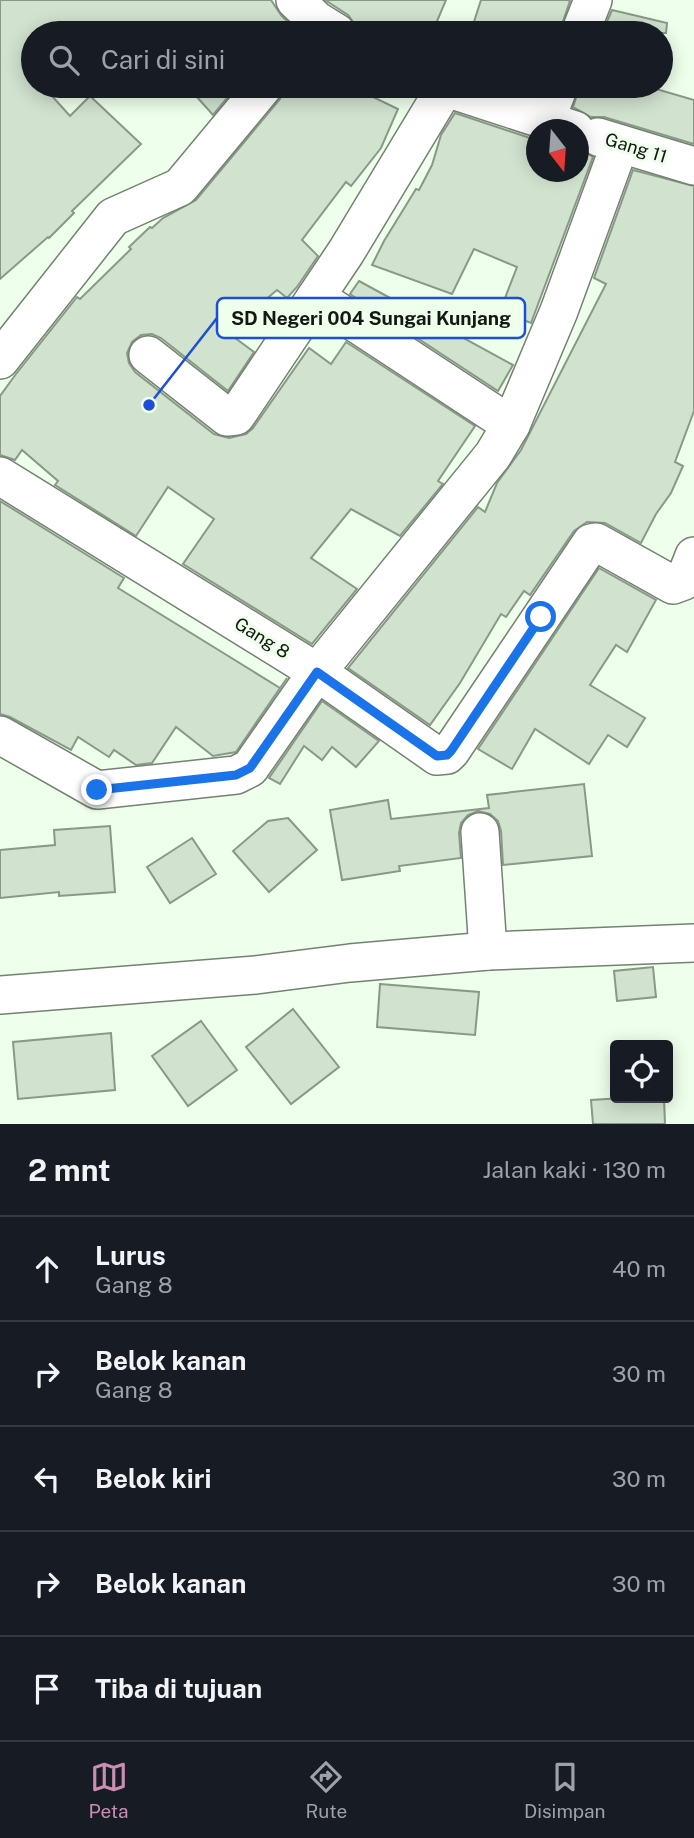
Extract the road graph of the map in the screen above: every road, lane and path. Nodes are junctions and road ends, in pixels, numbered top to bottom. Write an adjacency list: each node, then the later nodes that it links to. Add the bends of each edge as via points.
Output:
1 (593, 0): 2 (street)
2 (585, 21)
3 (254, 98): 14 (street, via 180,187 113,217)
4 (437, 98): 12 (street)
5 (477, 98): 7 (street, Gang 11)
6 (561, 98): 8 (street)
7 (542, 119)
8 (565, 119)
9 (589, 134): 10 (street, Gang 11)
10 (620, 144): 11 (street, Gang 11); 15 (street, via 559,311)
11 (694, 166)
12 (316, 297): 13 (street, via 232,418); 15 (street)
13 (148, 355)
14 (0, 360)
15 (511, 425): 18 (street, via 493,455)
16 (0, 476): 18 (street, Gang 8)
17 (694, 556): 18 (street, Gang 8, via 684,581 673,585 596,542 590,545 447,755 437,756)
18 (317, 672): 19 (street, via 250,768 236,775 97,790)
19 (0, 735)
20 (480, 832): 22 (street)
21 (694, 943): 22 (street)
22 (488, 951): 23 (street)
23 (0, 995)

